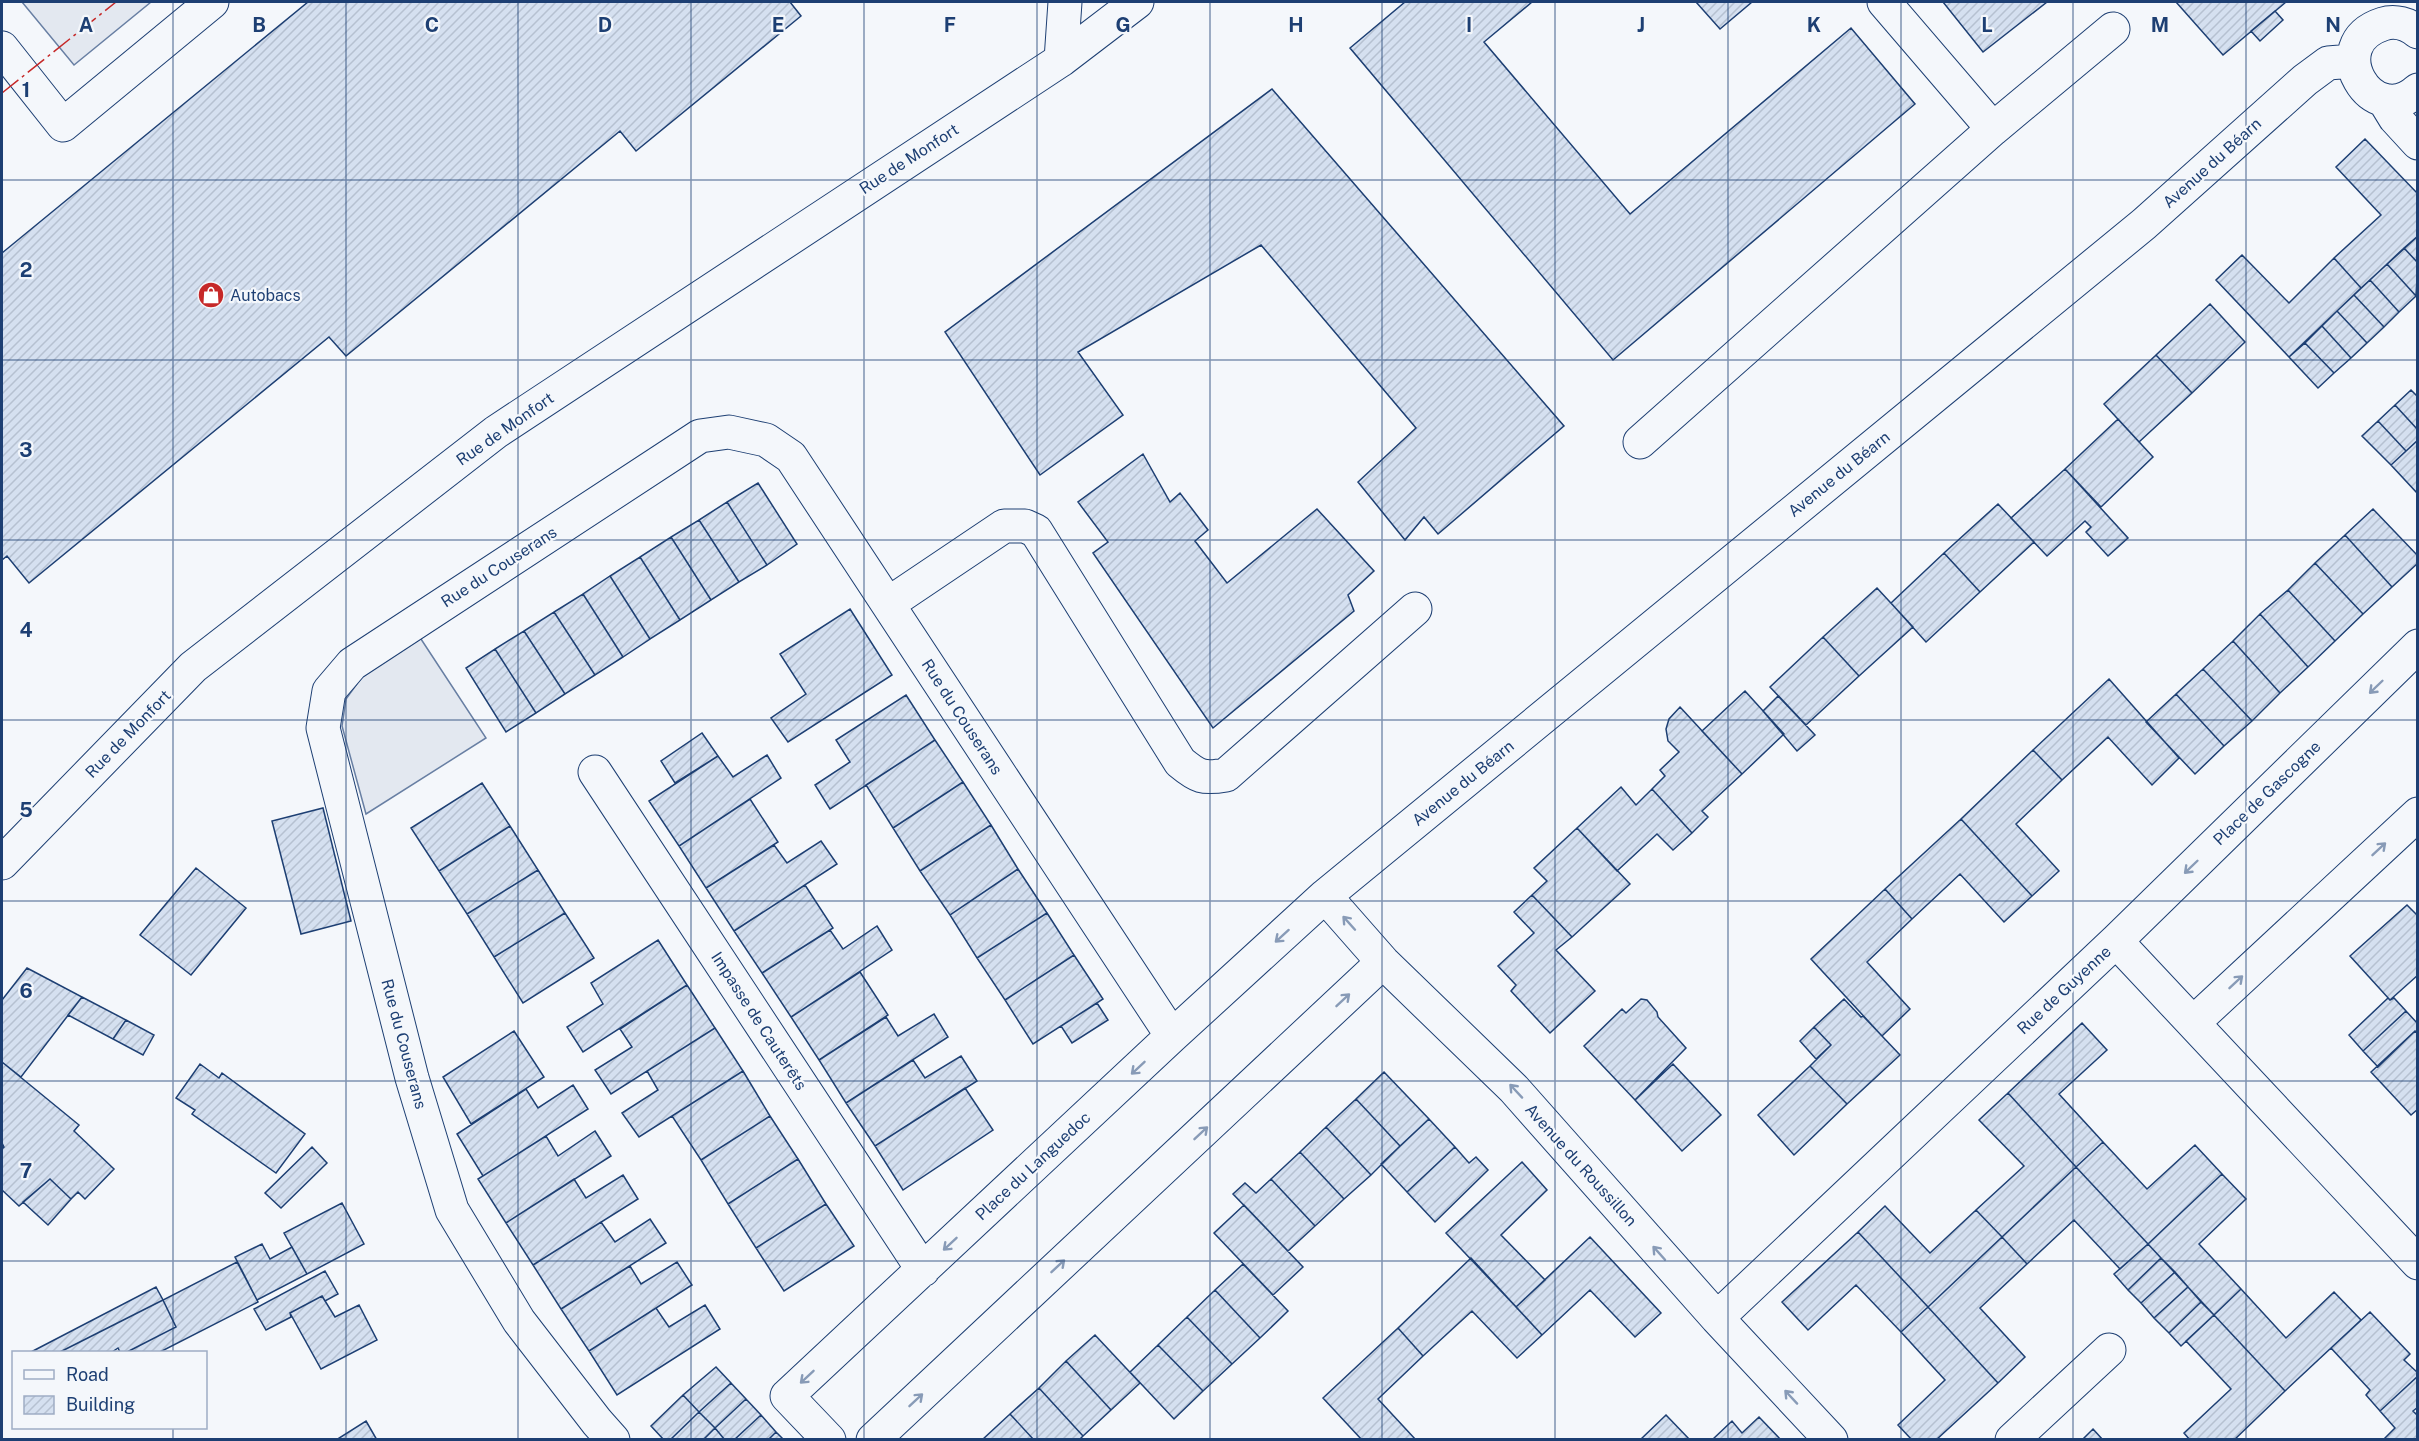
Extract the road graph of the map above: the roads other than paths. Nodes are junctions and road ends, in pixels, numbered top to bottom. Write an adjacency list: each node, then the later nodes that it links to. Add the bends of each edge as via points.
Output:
1 (212, 2): 7 (street, via 63,125)
2 (1065, 2): 8 (street)
3 (1137, 2): 8 (street, Rue de Monfort)
4 (1884, 2): 12 (street)
5 (2394, 18): 9 (street, via 2371,27 2357,42)
6 (2113, 29): 12 (street)
7 (2, 48)
8 (1060, 60): 20 (street, Rue de Monfort, via 496,432 193,667)
9 (2354, 60): 11 (street, via 2358,82 2370,94); 21 (street, Avenue du Béarn, via 2328,63 2305,80 2144,224)
10 (2418, 90): 11 (street, via 2401,100)
11 (2384, 100): 13 (street)
12 (1993, 129): 14 (street)
13 (2418, 143)
14 (1640, 442)
15 (888, 604): 16 (street, via 1004,526 1025,526 1036,531 1180,762 1208,778 1226,775); 25 (street, Rue du Couserans); 30 (street, Rue du Couserans, via 791,457 766,440 729,432 700,436 352,664 329,691 323,728 412,1078 452,1210 519,1321)
16 (1415, 609)
17 (2418, 646): 22 (street, Place de Gascogne, one-way to 22)
18 (595, 772): 27 (street, Impasse de Cauterêts)
19 (2418, 814): 24 (street, one-way to 19)
20 (2, 863)
21 (1325, 896): 23 (street, Avenue du Roussillon, one-way to 21); 25 (street, Place du Languedoc, one-way to 25)
22 (2116, 941): 24 (street, Rue de Guyenne); 28 (street, Rue de Guyenne)
23 (1383, 962): 28 (street, Avenue du Roussillon, one-way to 23, via 1514,1089); 32 (street, one-way to 23)
24 (2194, 1022): 26 (street, Rue de Guyenne)
25 (1172, 1035): 27 (street, Place du Languedoc, one-way to 27)
26 (2418, 1263)
27 (923, 1270): 31 (street, Place du Languedoc, one-way to 31, via 787,1396)
28 (1717, 1318): 33 (street, Avenue du Roussillon, one-way to 28)
29 (2109, 1350): 34 (street)
30 (614, 1440)
31 (829, 1440)
32 (873, 1440)
33 (1831, 1440)
34 (2012, 1440)

